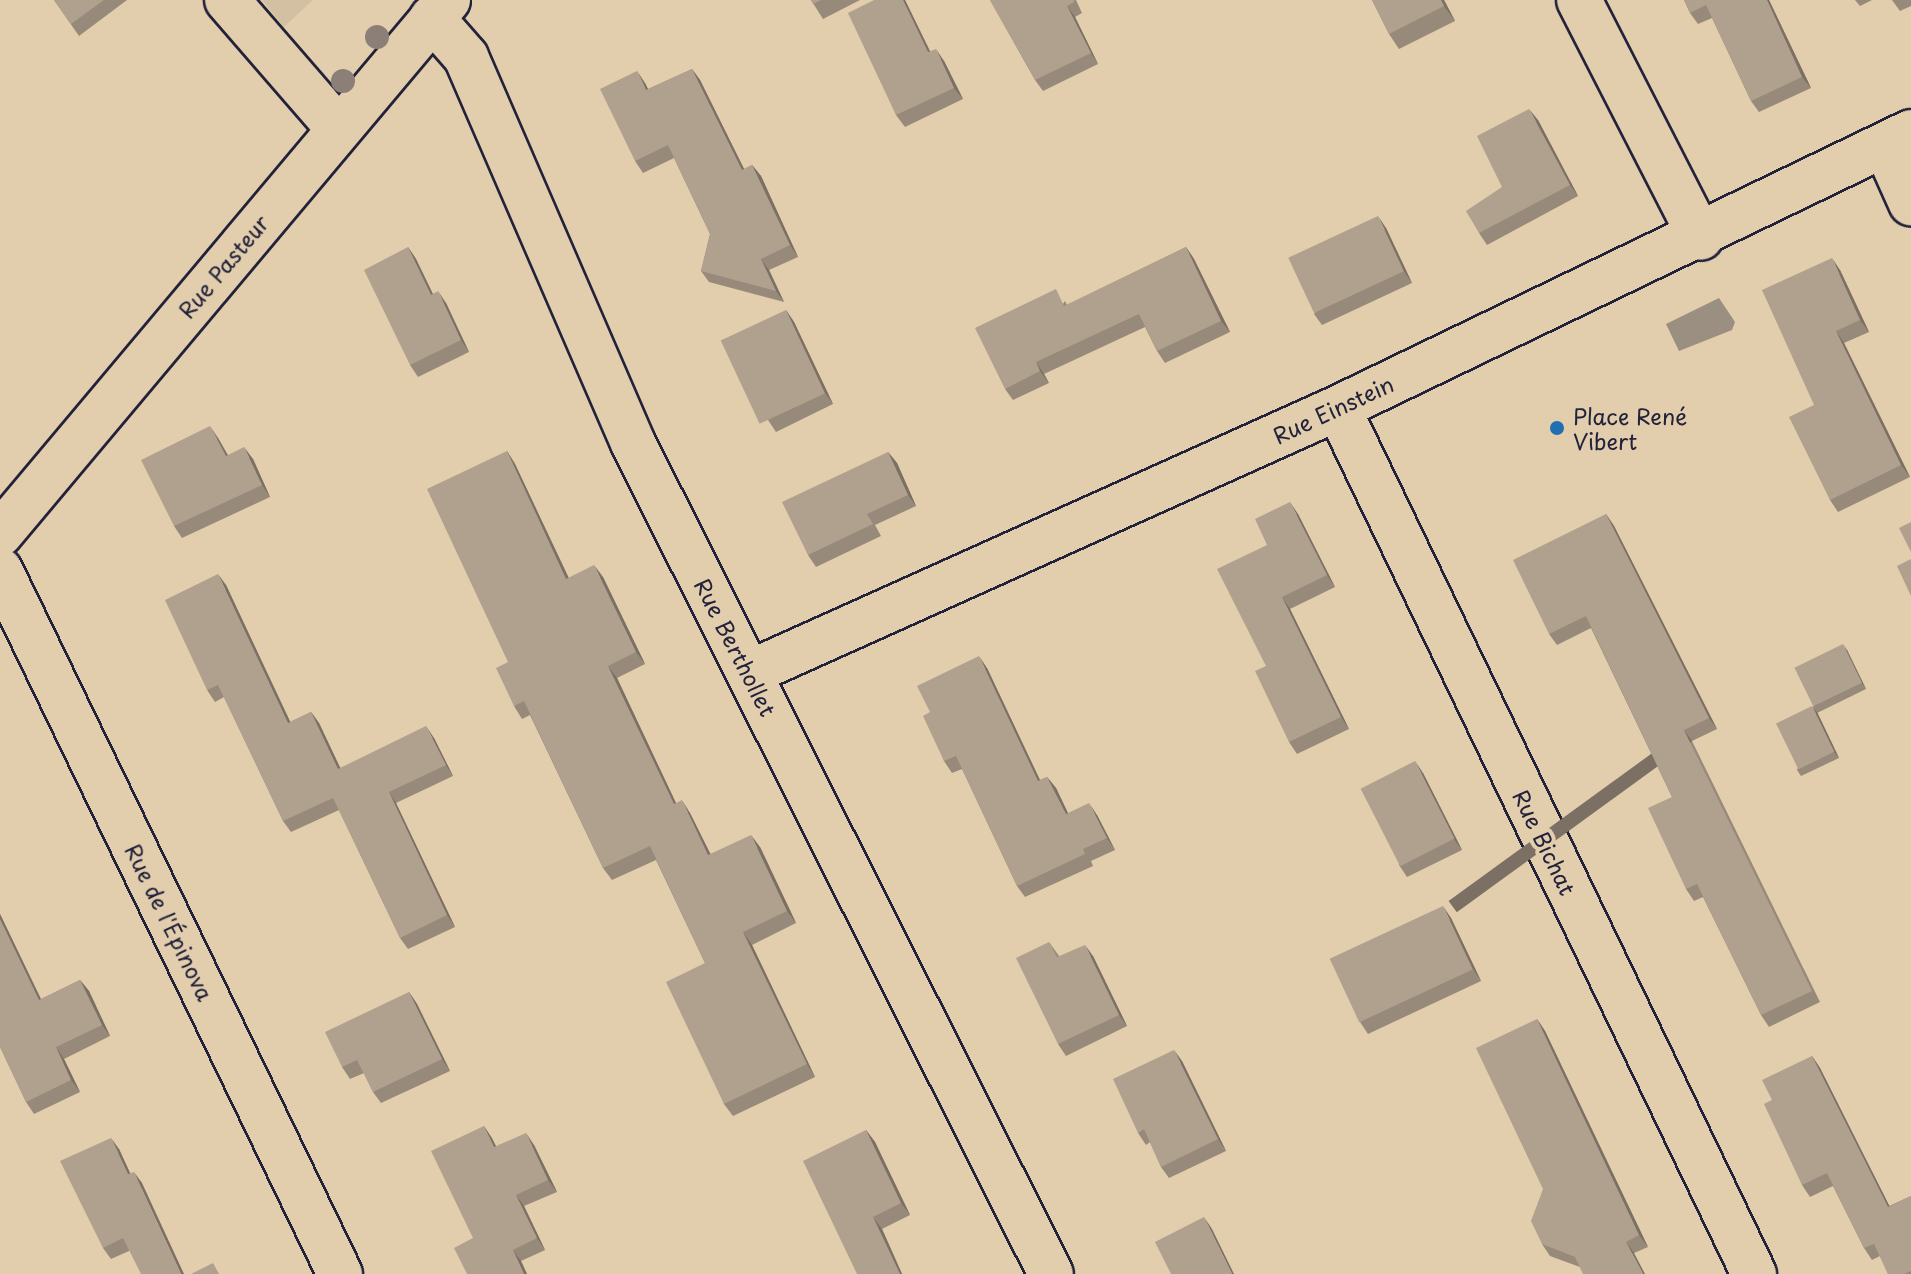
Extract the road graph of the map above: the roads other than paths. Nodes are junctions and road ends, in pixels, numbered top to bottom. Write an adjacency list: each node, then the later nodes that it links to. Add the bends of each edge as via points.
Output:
1 (227, 0): 4 (street)
2 (1579, 0): 7 (street)
3 (440, 9): 4 (street, Rue Pasteur); 11 (street, Rue Berthollet, via 466,57 633,443)
4 (338, 128): 9 (street, Rue Pasteur)
5 (1898, 139): 6 (street); 7 (street, Rue Einstein)
6 (1911, 203)
7 (1701, 238): 8 (street, Rue Einstein)
8 (1338, 408): 11 (street, Rue Einstein); 14 (street, Rue Bichat)
9 (0, 534)
10 (0, 570): 12 (street, Rue de l'Épinova)
11 (749, 673): 13 (street, Rue Berthollet)
12 (340, 1274)
13 (1051, 1274)
14 (1754, 1274)

